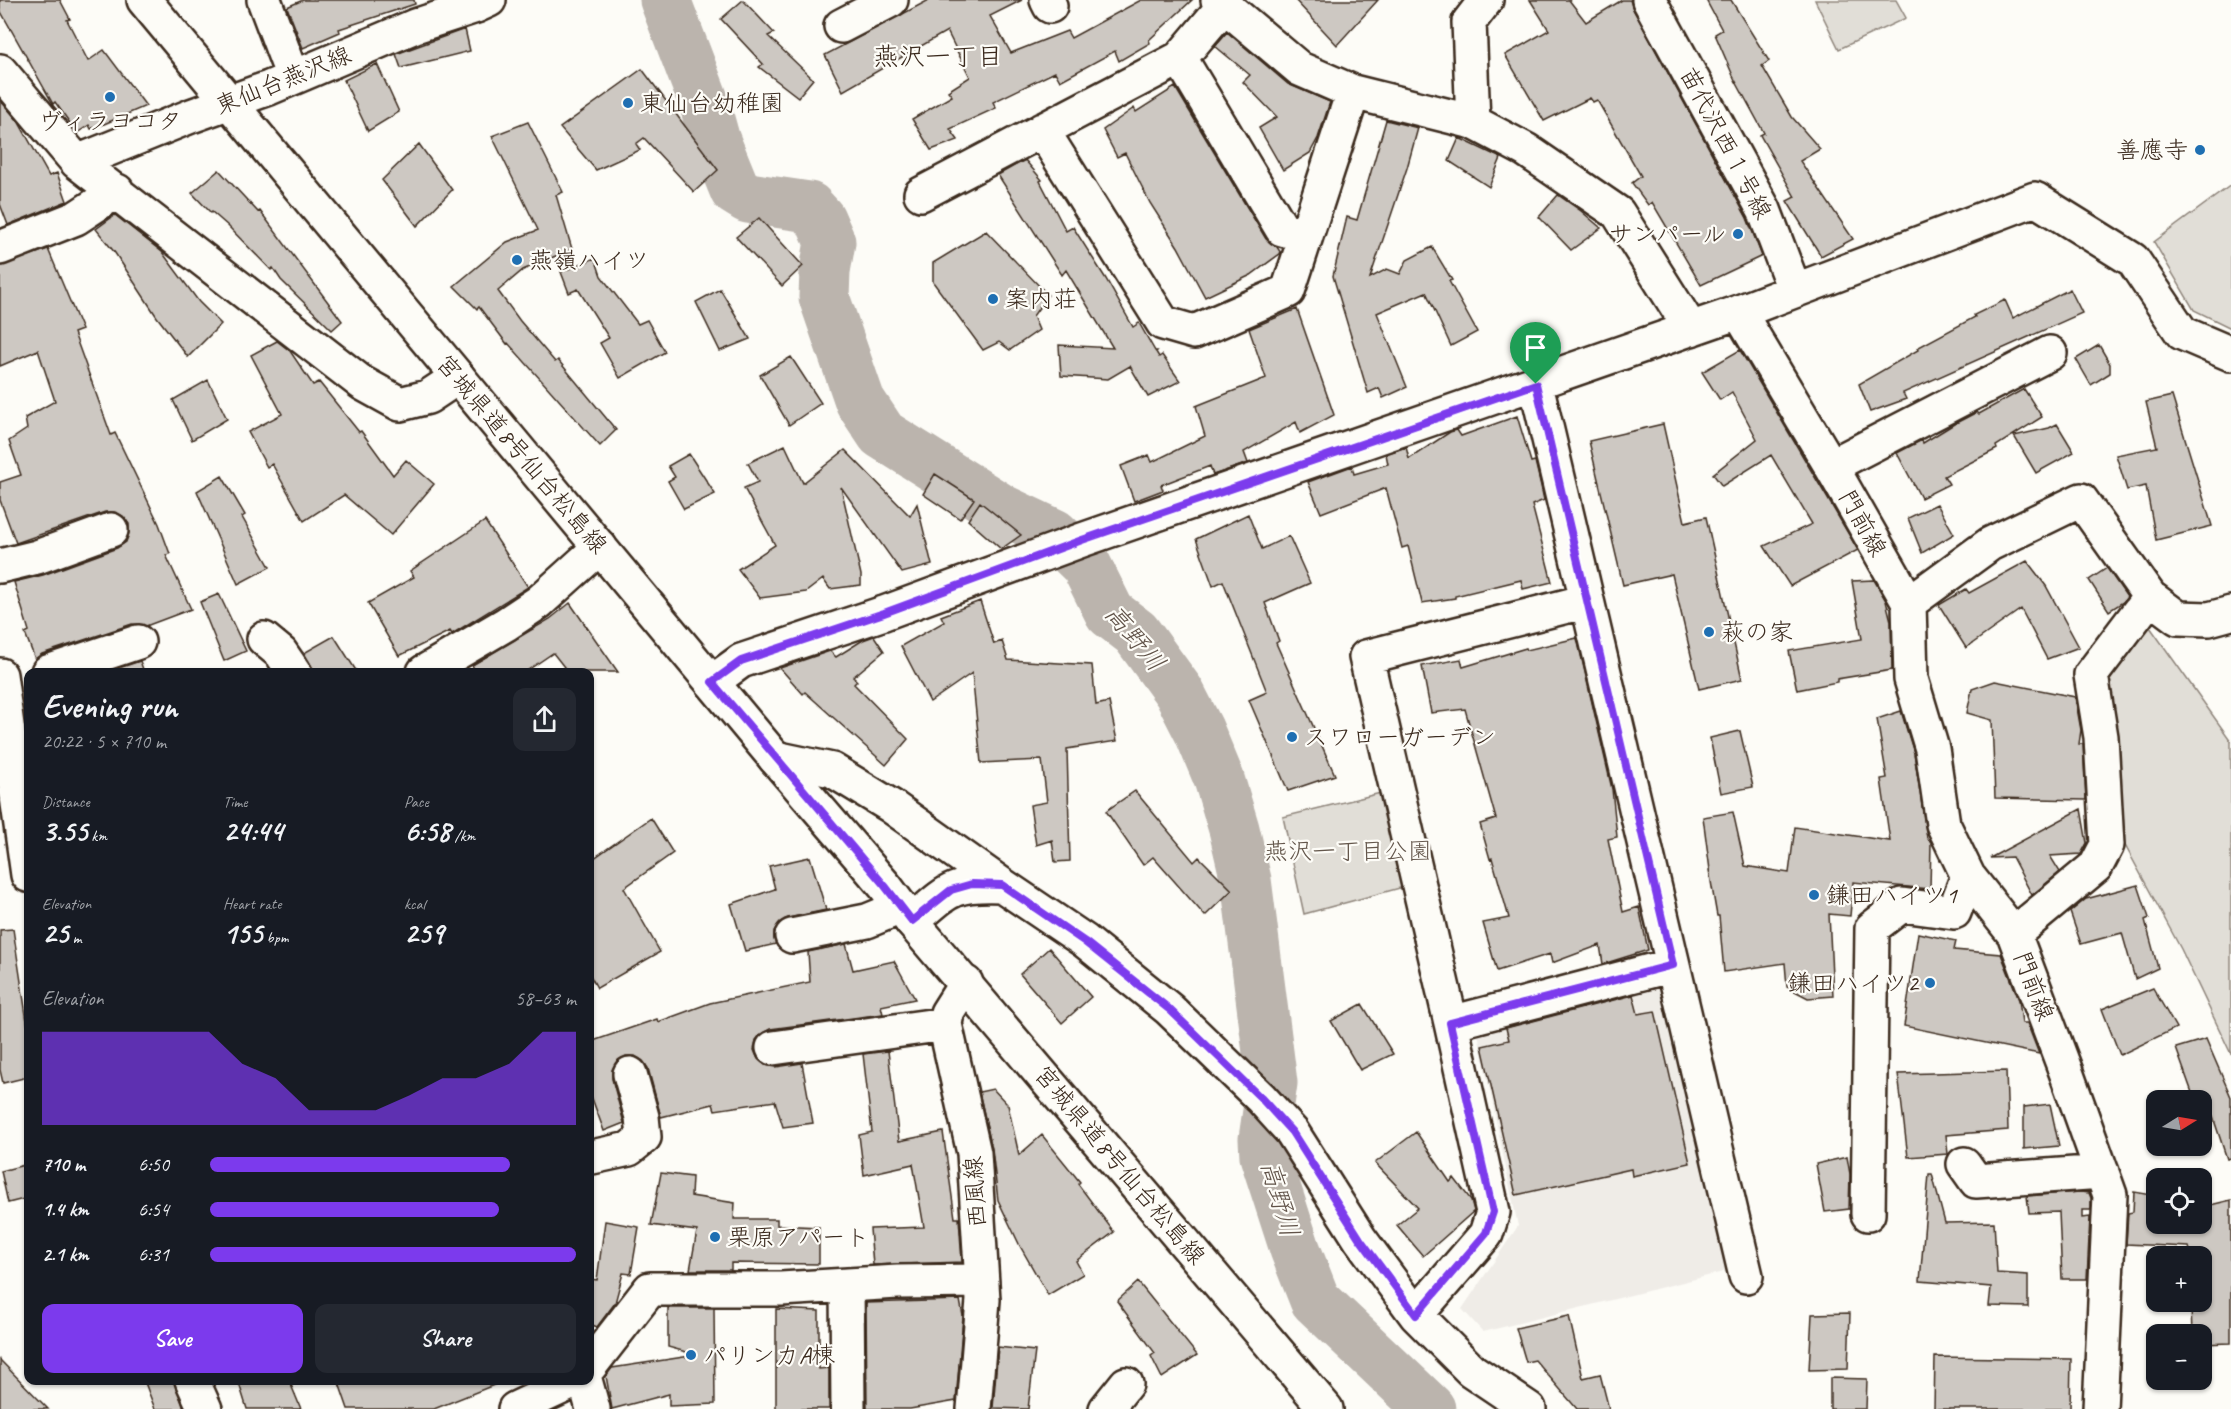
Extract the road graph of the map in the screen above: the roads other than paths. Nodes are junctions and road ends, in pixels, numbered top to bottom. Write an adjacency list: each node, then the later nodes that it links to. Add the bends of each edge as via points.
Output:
1 (144, 0): 14 (street, 宮城県道8号仙台松島線)
2 (264, 0): 12 (street)
3 (489, 0): 8 (street, 東仙台燕沢線)
4 (891, 0): 9 (street)
5 (1486, 0): 15 (street, via 1469,22)
6 (1649, 0): 22 (street, 苗代沢西１号線, via 1764,210)
7 (1221, 3): 10 (street); 13 (street, via 1300,69)
8 (410, 13): 12 (street, 東仙台燕沢線)
9 (841, 26)
10 (1180, 58): 16 (street); 20 (street, via 1282,229)
11 (0, 71): 17 (street)
12 (292, 77): 14 (street, 東仙台燕沢線)
13 (1353, 92): 15 (street); 20 (street)
14 (229, 103): 17 (street, 東仙台燕沢線); 27 (street, 宮城県道8号仙台松島線)
15 (1473, 122): 24 (street, via 1526,150 1618,213)
16 (1042, 130): 19 (street); 20 (street, via 1163,323 1194,332 1288,291)
17 (76, 162): 18 (street)
18 (117, 191): 21 (street, via 76,218); 27 (street, via 386,398 400,404 428,397)
19 (921, 194)
20 (1306, 236)
21 (0, 248)
22 (1794, 290): 23 (street); 26 (street, via 2035,199 2133,260 2182,333)
23 (1739, 312): 24 (street); 29 (street, 門前線)
24 (1691, 329): 28 (street)
25 (2050, 353): 29 (street)
26 (2231, 354)
27 (458, 377): 31 (street, 宮城県道8号仙台松島線)
28 (1536, 384): 34 (street); 43 (street, via 741,661)
29 (1831, 466): 35 (street, 門前線)
30 (111, 530): 32 (street)
31 (600, 547): 41 (street, via 539,602); 43 (street, 宮城県道8号仙台松島線)
32 (0, 566)
33 (2150, 597): 35 (street, via 2081,500 1990,544); 36 (street, via 2178,618 2209,619); 50 (street, via 2091,675 2101,737 2107,845 2096,866)
34 (1587, 601): 52 (street); 54 (street, via 1366,657)
35 (1909, 603): 47 (street, 門前線, via 1911,679 1932,749 1943,824)
36 (2231, 613)
37 (264, 639): 40 (street)
38 (138, 642): 39 (street)
39 (60, 668)
40 (291, 668)
41 (431, 668)
42 (10, 680): 45 (street)
43 (712, 682): 44 (street, 宮城県道8号仙台松島線)
44 (775, 758): 48 (street, via 832,770 891,806); 49 (street, 宮城県道8号仙台松島線)
45 (17, 823): 46 (street)
46 (24, 856)
47 (1968, 876): 50 (street, 門前線); 61 (street, via 1954,912 1902,905 1872,928)
48 (1002, 885): 49 (street, via 972,884 951,890); 65 (street, via 1085,942 1169,1009 1261,1098 1292,1132 1360,1239)
49 (907, 914): 51 (street); 53 (street, 宮城県道8号仙台松島線)
50 (2014, 934): 60 (street, 門前線)
51 (792, 936)
52 (1673, 965): 54 (street); 62 (street)
53 (966, 983): 55 (street, via 947,1013); 76 (street, 宮城県道8号仙台松島線)
54 (1450, 1023): 65 (street, via 1493,1212 1486,1233)
55 (945, 1024): 56 (street); 63 (street, 西風線, via 974,1153)
56 (773, 1048)
57 (630, 1074): 58 (street, via 644,1137 629,1149)
58 (594, 1162)
59 (1964, 1164): 60 (street, via 1976,1181)
60 (2102, 1172): 78 (street, 門前線, via 2110,1195)
61 (1868, 1214)
62 (1746, 1276)
63 (981, 1281): 64 (street); 75 (street, 西風線, via 983,1300)
64 (847, 1285): 66 (street, via 650,1289); 74 (street)
65 (1416, 1315): 77 (street, via 1471,1370)
66 (594, 1361)
67 (194, 1385): 71 (street)
68 (526, 1385): 72 (street)
69 (566, 1385): 72 (street)
70 (586, 1385): 73 (street)
71 (205, 1409)
72 (514, 1409)
73 (593, 1409)
74 (848, 1409)
75 (974, 1409)
76 (1326, 1409)
77 (1530, 1409)
78 (2100, 1409)

